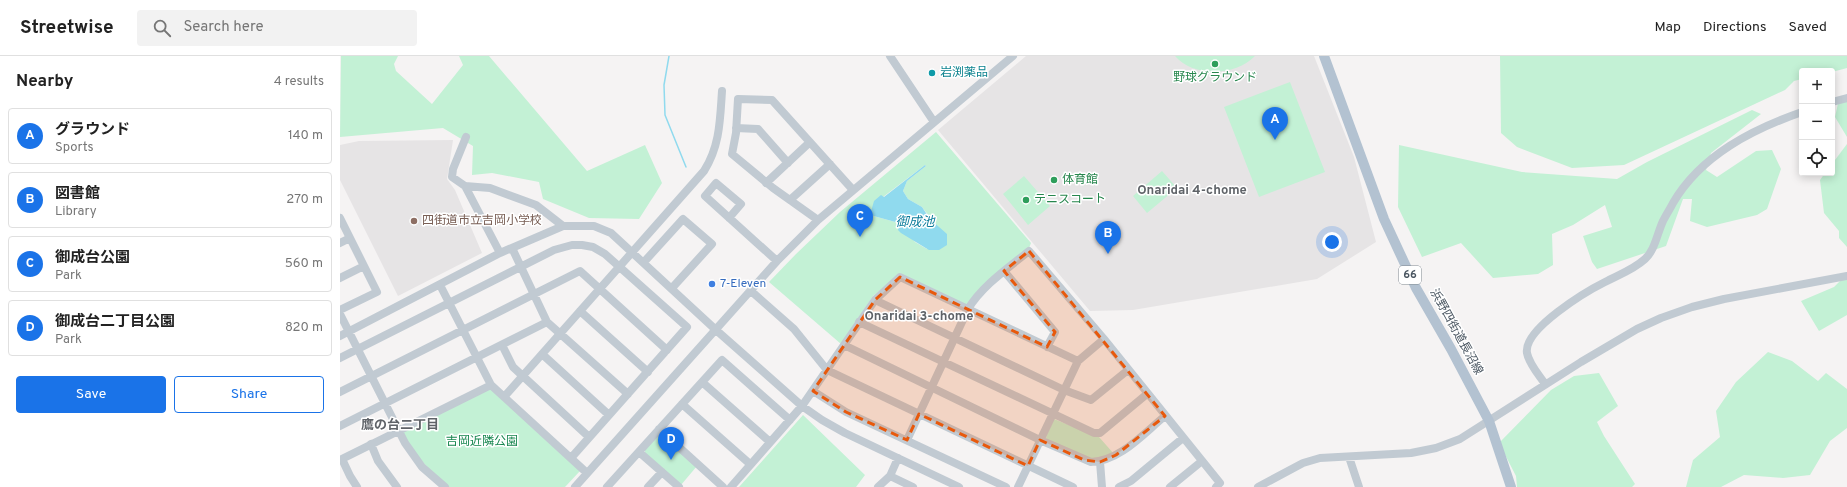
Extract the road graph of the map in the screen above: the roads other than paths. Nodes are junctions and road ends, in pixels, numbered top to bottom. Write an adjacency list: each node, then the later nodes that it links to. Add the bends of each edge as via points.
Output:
1 (890, 56): 8 (street)
2 (1013, 56): 8 (street)
3 (1324, 56): 88 (main road, 浜野四街道長沼線 / 66, via 1384,219 1403,262)
4 (722, 92): 25 (street, via 718,140 711,160)
5 (1847, 98): 6 (street)
6 (1835, 101)
7 (1799, 113): 71 (street, via 1768,124 1732,143 1702,168 1676,199 1645,259 1635,267 1594,288 1536,330 1526,352)
8 (934, 122): 16 (street)
9 (736, 128): 11 (street, via 738,99 772,100); 12 (street, via 758,129); 14 (street, via 732,154)
10 (466, 137): 15 (street, via 452,173 452,177)
11 (810, 142): 12 (street); 13 (street)
12 (788, 163): 14 (street)
13 (830, 164): 16 (street); 17 (street)
14 (766, 182): 17 (street)
15 (465, 186): 21 (street, via 490,188 536,205); 26 (street)
16 (853, 190): 20 (street)
17 (790, 200): 20 (street)
18 (340, 218): 22 (street)
19 (729, 218): 27 (street)
20 (818, 220): 27 (street)
21 (563, 226): 24 (street); 25 (street, via 594,226 611,233)
22 (350, 238): 23 (street); 29 (street)
23 (340, 243)
24 (512, 248): 26 (street); 31 (street)
25 (633, 252): 28 (street); 30 (street)
26 (500, 253): 35 (street)
27 (777, 261): 38 (street)
28 (644, 262): 36 (street); 36 (street, via 683,219 712,244)
29 (364, 266): 34 (street); 42 (street, via 377,292)
30 (620, 266): 31 (street, via 593,247 572,245 554,250); 37 (street); 59 (street, via 687,328)
31 (520, 267): 39 (street); 41 (street)
32 (1004, 271): 43 (street, via 976,297); 54 (street, via 1029,251); 57 (street, via 1055,332)
33 (1847, 276): 71 (street, via 1724,299 1661,318 1607,346)
34 (340, 278)
35 (440, 285): 41 (street); 50 (street)
36 (672, 288): 49 (street)
37 (600, 289): 39 (street, via 580,271); 44 (street); 59 (street)
38 (751, 291): 49 (street); 65 (street, via 794,329)
39 (534, 294): 46 (street); 48 (street)
40 (874, 300): 43 (street, via 900,276); 47 (street); 53 (street)
41 (449, 302): 48 (street); 58 (street)
42 (340, 310)
43 (968, 310): 53 (street); 57 (street)
44 (580, 311): 51 (street); 67 (street)
45 (340, 314): 50 (street)
46 (548, 322): 51 (street); 55 (street)
47 (859, 322): 56 (street); 64 (street)
48 (463, 330): 62 (street); 68 (street)
49 (716, 330): 82 (street); 108 (street)
50 (350, 332): 52 (street); 58 (street)
51 (560, 334): 60 (street); 77 (street)
52 (340, 336)
53 (955, 338): 64 (street); 74 (street)
54 (1104, 339): 63 (street); 66 (street)
55 (502, 345): 62 (street); 69 (street, via 513,367)
56 (844, 345): 65 (street); 73 (street)
57 (1047, 347): 63 (street)
58 (358, 348): 61 (street); 68 (street)
59 (667, 350): 67 (street)
60 (542, 354): 69 (street); 85 (street)
61 (340, 358)
62 (476, 358): 72 (street); 80 (street)
63 (1078, 362): 74 (street)
64 (943, 363): 73 (street); 83 (street)
65 (827, 370): 75 (street); 84 (street)
66 (1128, 370): 74 (street, via 1091,400); 78 (street)
67 (648, 372): 77 (street)
68 (372, 376): 76 (street); 80 (street)
69 (522, 376): 79 (street); 92 (street)
70 (702, 382): 81 (street); 87 (street, via 722,360); 96 (street)
71 (1545, 384): 88 (street)
72 (491, 385): 79 (street); 91 (street)
73 (931, 388): 84 (street); 95 (street)
74 (1064, 390): 83 (street)
75 (813, 391): 82 (street); 94 (street, via 846,412)
76 (340, 392)
77 (628, 394): 85 (street)
78 (1147, 394): 83 (street, via 1097,434); 86 (street)
79 (504, 397): 100 (street)
80 (385, 403): 89 (street); 91 (street)
81 (682, 404): 90 (street); 105 (street)
82 (802, 406): 87 (street); 101 (street, via 845,433)
83 (1053, 413): 95 (street)
84 (919, 414): 94 (street); 106 (street)
85 (609, 415): 92 (street)
86 (1165, 416): 93 (street); 104 (street, via 1116,455)
87 (790, 420): 96 (street)
88 (1489, 421): 99 (street, via 1460,439 1436,448 1411,453); 131 (main road, 浜野四街道長沼線 / 66)
89 (340, 426)
90 (659, 429): 98 (street); 118 (street)
91 (399, 430): 97 (street); 113 (street, via 405,444 422,467)
92 (589, 437): 100 (street)
93 (1183, 438): 103 (street); 126 (street, via 1131,481)
94 (906, 440): 122 (street)
95 (1040, 440): 104 (street, via 1084,460); 106 (street)
96 (770, 442): 105 (street)
97 (371, 444): 102 (street); 112 (street, via 378,461)
98 (639, 452): 107 (street); 115 (street)
99 (1349, 457): 129 (street, via 1320,458 1303,463); 130 (street)
100 (571, 458): 108 (street)
101 (898, 458): 109 (street); 121 (street)
102 (341, 460): 111 (street)
103 (1202, 461): 127 (street); 128 (street, via 1220,483)
104 (1100, 462): 125 (street)
105 (750, 464): 119 (street)
106 (1028, 466): 123 (street); 124 (street)
107 (662, 472): 116 (street); 117 (street)
108 (587, 473): 114 (street)
109 (890, 476): 110 (street); 120 (street)
110 (910, 486)
111 (358, 487)
112 (396, 487)
113 (445, 487)
114 (575, 487)
115 (607, 487)
116 (648, 487)
117 (679, 487)
118 (723, 487)
119 (730, 487)
120 (878, 487)
121 (959, 487)
122 (1006, 487)
123 (1018, 487)
124 (1073, 487)
125 (1102, 487)
126 (1119, 487)
127 (1170, 487)
128 (1216, 487)
129 (1258, 487)
130 (1359, 487)
131 (1511, 487)

